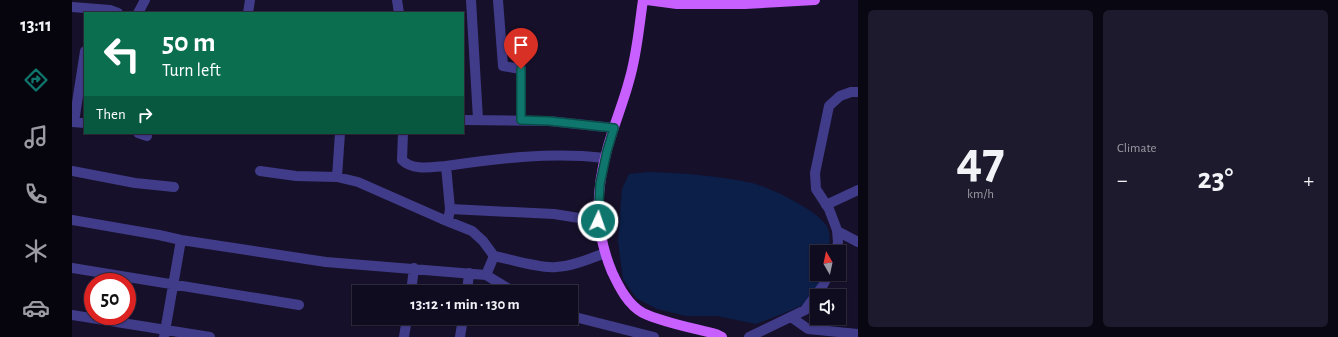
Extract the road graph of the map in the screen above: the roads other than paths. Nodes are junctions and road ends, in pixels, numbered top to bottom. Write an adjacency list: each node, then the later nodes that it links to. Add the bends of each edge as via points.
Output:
1 (145, 0): 13 (street)
2 (250, 0): 14 (street)
3 (397, 0): 15 (street)
4 (471, 0): 19 (street)
5 (498, 0): 20 (street, via 503,66 521,69)
6 (642, 0): 23 (main road, via 630,80)
7 (647, 0): 9 (main road, via 677,4)
8 (815, 0): 9 (main road)
9 (763, 2)
10 (72, 7): 11 (street)
11 (92, 7): 12 (street)
12 (115, 12)
13 (139, 12)
14 (248, 12)
15 (399, 12)
16 (84, 57): 21 (street)
17 (858, 92): 33 (street, via 840,96 829,106 815,173 816,189)
18 (464, 120): 19 (street)
19 (478, 120): 20 (street)
20 (521, 120): 23 (street)
21 (73, 122): 22 (street)
22 (84, 123)
23 (614, 128): 26 (main road)
24 (340, 134): 30 (street)
25 (403, 134): 27 (street, via 402,160 406,165)
26 (605, 158): 27 (street, via 520,156); 37 (main road, via 600,184)
27 (446, 166): 34 (street)
28 (72, 171): 31 (street, via 135,183)
29 (260, 171): 30 (street, via 296,176)
30 (337, 177): 36 (street, via 358,182)
31 (174, 187)
32 (858, 190): 33 (street)
33 (826, 205): 38 (street)
34 (450, 209): 36 (street); 37 (street, via 554,214)
35 (72, 220): 39 (street)
36 (448, 221): 43 (street, via 472,230)
37 (598, 221): 42 (main road)
38 (837, 231): 40 (street); 41 (street)
39 (181, 240): 45 (street, via 326,262); 49 (street)
40 (858, 242)
41 (837, 245)
42 (605, 253): 43 (street, via 555,268); 60 (main road, via 616,282 629,302 642,312)
43 (494, 256): 47 (street)
44 (72, 268): 49 (street)
45 (414, 268): 46 (street); 50 (street)
46 (469, 273): 47 (street); 51 (street)
47 (486, 275): 52 (street)
48 (825, 281): 55 (street, via 806,310)
49 (174, 285): 53 (street); 59 (street)
50 (412, 285)
51 (468, 285)
52 (502, 285)
53 (299, 305)
54 (72, 315): 59 (street)
55 (791, 317): 61 (street, via 808,329); 67 (street)
56 (578, 318): 65 (street)
57 (406, 325): 63 (street)
58 (462, 325): 64 (street)
59 (165, 333): 62 (street)
60 (704, 334): 66 (main road)
61 (858, 334)
62 (210, 337)
63 (404, 337)
64 (460, 337)
65 (654, 337)
66 (722, 337)
67 (749, 337)

